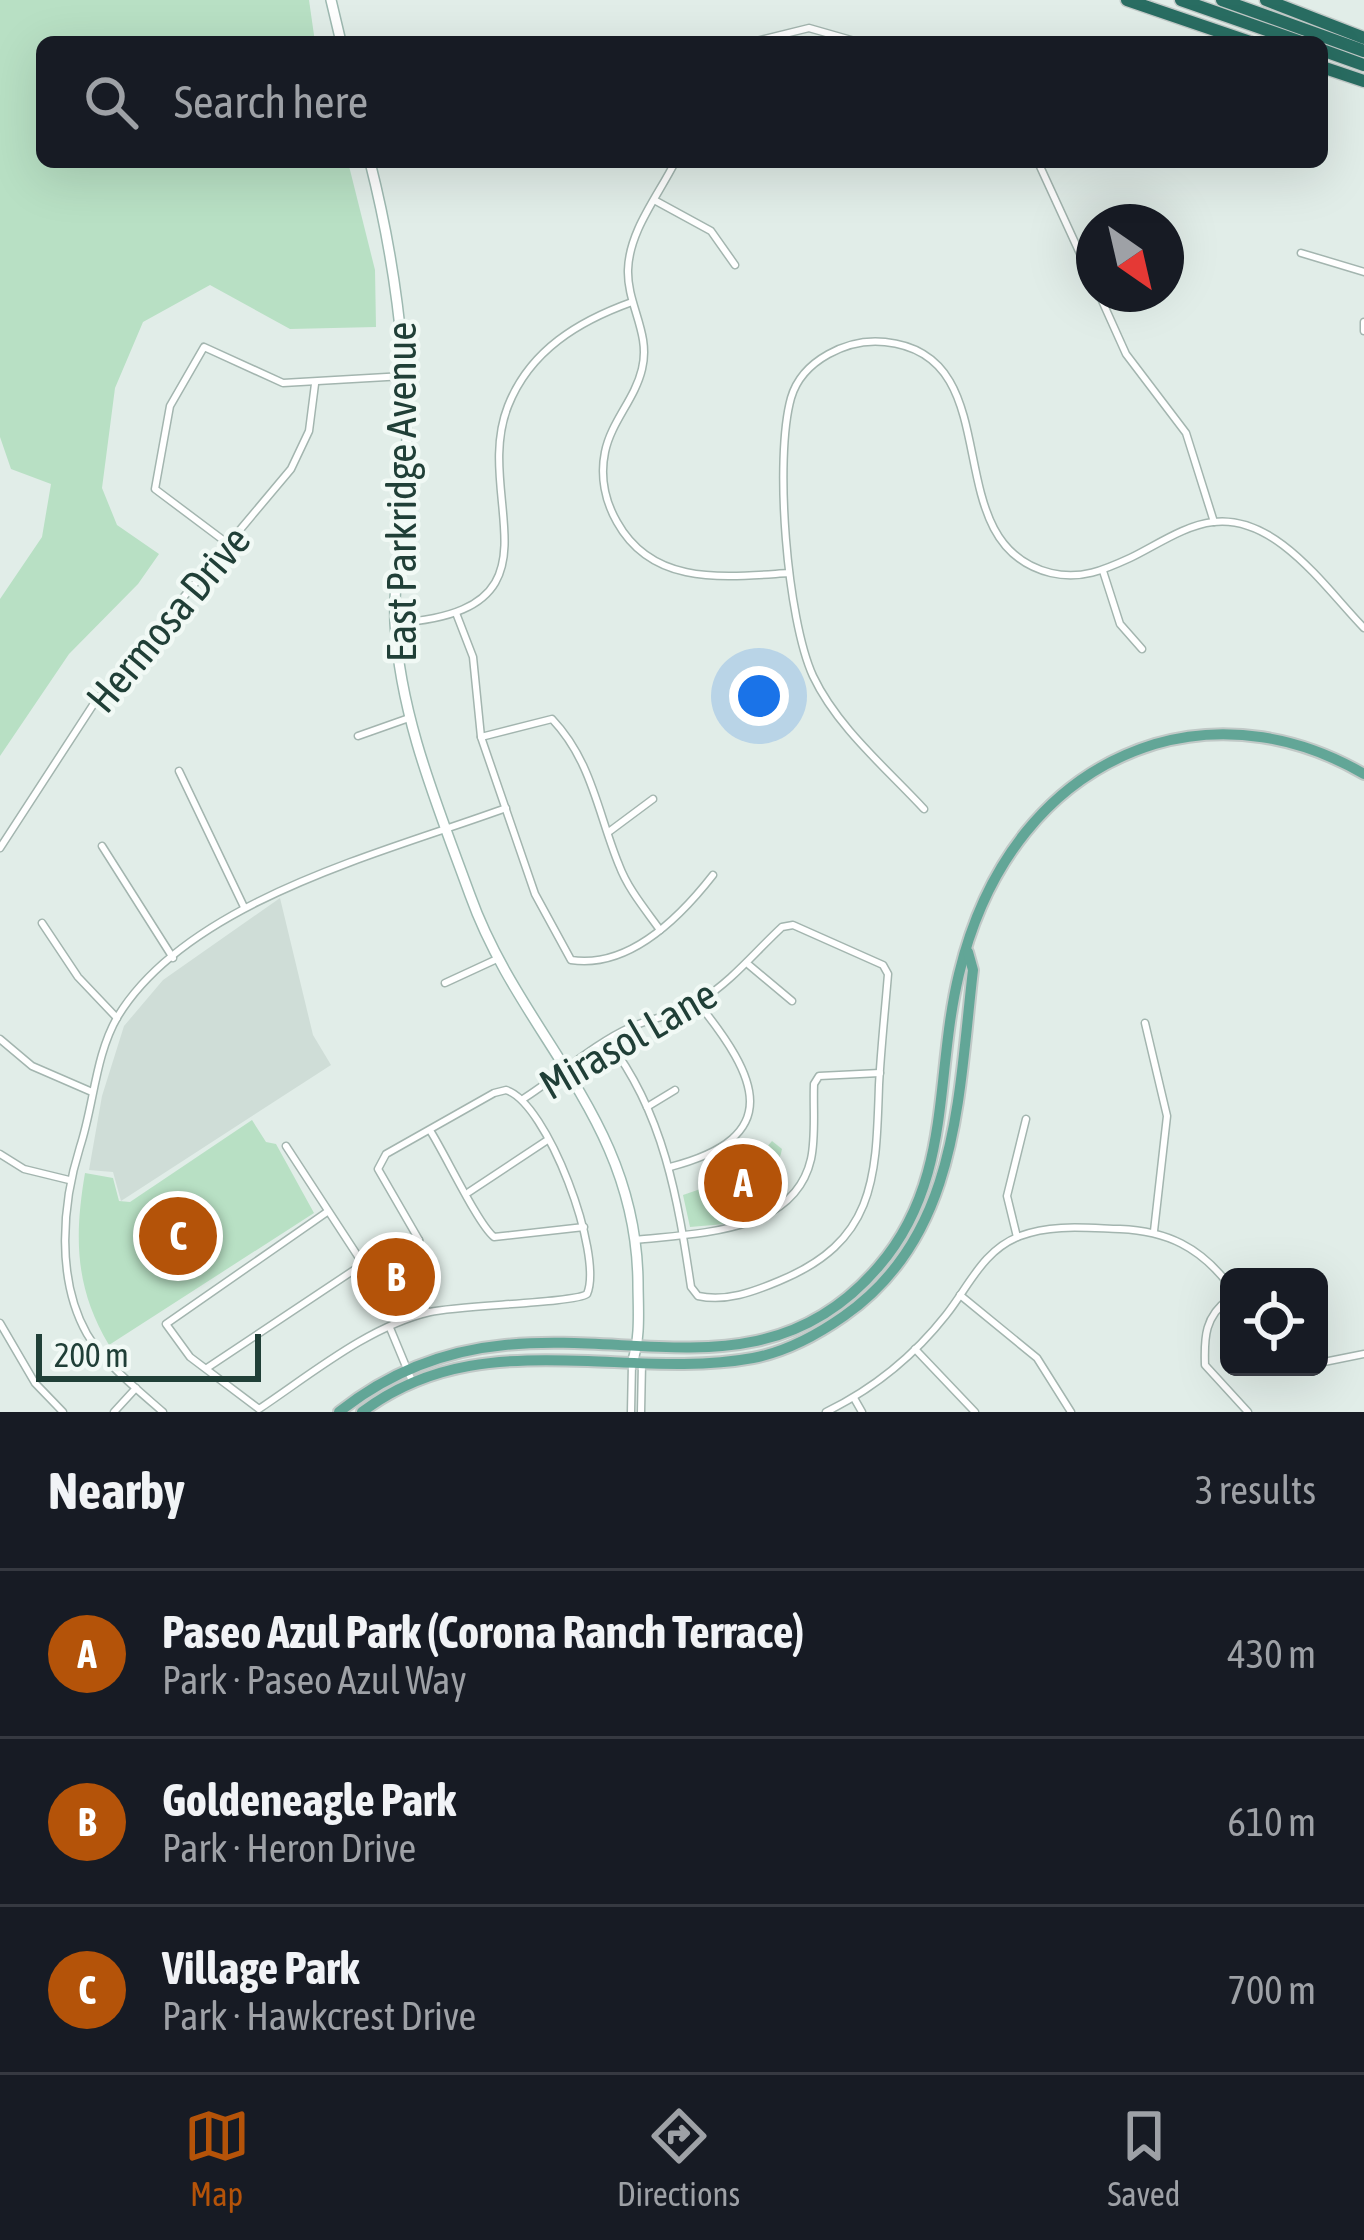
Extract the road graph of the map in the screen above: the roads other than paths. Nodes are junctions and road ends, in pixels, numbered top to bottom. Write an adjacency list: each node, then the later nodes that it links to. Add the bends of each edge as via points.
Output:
1 (331, 0): 6 (main road)
2 (1127, 0): 9 (highway)
3 (1181, 0): 10 (highway)
4 (1222, 0): 11 (highway)
5 (1266, 0): 13 (highway)
6 (340, 36)
7 (776, 36): 8 (street, via 808,28)
8 (837, 36)
9 (1232, 36)
10 (1284, 36)
11 (1322, 36)
12 (1328, 38): 14 (highway)
13 (1364, 38)
14 (1364, 51)
15 (1328, 52): 16 (highway)
16 (1364, 65)
17 (1328, 69): 18 (highway)
18 (1364, 81)
19 (371, 168): 29 (main road, East Parkridge Avenue, via 399,296)
20 (672, 168): 22 (street)
21 (1041, 168): 23 (street)
22 (656, 201): 25 (street, via 710,231); 27 (street, via 630,254)
23 (1076, 245)
24 (1301, 253): 26 (street)
25 (735, 265)
26 (1364, 272)
27 (632, 302): 34 (street, via 643,367 610,433 602,470 619,526 642,555 670,570); 35 (street, via 567,329 508,406 503,564 478,601)
28 (1107, 312): 31 (street, via 1126,354 1186,433)
29 (404, 376): 30 (street); 36 (main road, East Parkridge Avenue, via 406,486)
30 (315, 384): 32 (street, Hermosa Drive, via 309,430 291,469); 32 (street, via 262,377 205,347 170,406 155,489)
31 (1214, 522): 33 (street); 37 (street, via 1276,540)
32 (231, 546): 50 (street, Hermosa Drive, via 93,705)
33 (1102, 571): 34 (street, via 1052,573 1004,544 988,522 962,402 949,377 911,348 864,341 836,349 792,394 785,440); 38 (street, via 1120,624)
34 (789, 573): 46 (street, via 814,679)
35 (456, 613): 36 (street); 41 (street, via 473,657)
36 (395, 623): 39 (main road, East Parkridge Avenue)
37 (1364, 628)
38 (1142, 649)
39 (409, 718): 40 (street); 47 (main road, East Parkridge Avenue)
40 (358, 736)
41 (481, 736): 45 (street); 48 (street, via 552,718 580,755)
42 (179, 771): 52 (street)
43 (1364, 774): 55 (main road, via 1304,746 1243,735 1196,736 1122,756 1063,792 1019,838 985,897)
44 (653, 799): 48 (street)
45 (506, 808): 47 (street); 54 (street, via 548,925 571,960 620,953)
46 (924, 808)
47 (447, 829): 52 (street); 57 (main road, East Parkridge Avenue)
48 (610, 831): 54 (street, via 617,862)
49 (102, 846): 56 (street)
50 (0, 848)
51 (713, 875): 54 (street)
52 (244, 907): 56 (street)
53 (42, 923): 62 (street)
54 (660, 930)
55 (968, 952): 94 (main road, via 929,1179 879,1267 830,1309 755,1343); 98 (main road, via 973,970 943,1183 890,1276 837,1321 758,1357)
56 (173, 958): 62 (street)
57 (497, 958): 59 (street); 66 (main road, East Parkridge Avenue, via 522,1007)
58 (749, 965): 60 (street); 61 (street, Mirasol Lane); 67 (street, Mirasol Lane, via 793,925 883,964)
59 (445, 983)
60 (792, 1001)
61 (698, 1003): 65 (street, Mirasol Lane); 77 (street, via 746,1068 748,1106 728,1147)
62 (117, 1018): 69 (street)
63 (1145, 1023): 82 (street, via 1166,1116)
64 (0, 1039): 69 (street, via 32,1066)
65 (608, 1041): 66 (street, Mirasol Lane); 71 (street)
66 (571, 1069): 70 (street, Mirasol Lane); 86 (main road, East Parkridge Avenue, via 608,1141)
67 (880, 1073): 83 (street, via 826,1072 814,1084 811,1158 782,1206 739,1226); 83 (street, via 876,1170 850,1233 803,1272 735,1296 698,1296)
68 (675, 1090): 71 (street)
69 (92, 1092): 78 (street)
70 (523, 1099): 73 (street, via 506,1090); 74 (street)
71 (647, 1107): 77 (street)
72 (1026, 1119): 84 (street, via 1007,1196)
73 (431, 1132): 79 (street); 85 (street, via 386,1154 377,1168)
74 (547, 1140): 79 (street); 81 (street)
75 (286, 1146): 80 (street)
76 (0, 1154): 78 (street)
77 (670, 1167): 83 (street)
78 (69, 1180): 101 (street, via 65,1251 87,1333)
79 (469, 1192): 81 (street, via 494,1237)
80 (327, 1212): 87 (street); 99 (street, via 166,1324)
81 (584, 1227): 91 (street, via 587,1294)
82 (1154, 1231): 84 (street, via 1049,1228); 88 (street, via 1186,1244)
83 (683, 1234): 86 (street)
84 (1017, 1237): 89 (street, via 984,1260)
85 (418, 1240): 87 (street); 91 (street)
86 (635, 1240): 94 (main road, East Parkridge Avenue)
87 (363, 1264): 99 (street)
88 (1220, 1276)
89 (960, 1295): 95 (street); 114 (street, via 1037,1358)
90 (1220, 1306): 115 (street, via 1204,1336 1205,1365)
91 (426, 1312): 93 (street)
92 (0, 1323): 104 (street, via 34,1383)
93 (390, 1328): 100 (street); 103 (street)
94 (637, 1349): 98 (main road, East Parkridge Avenue); 100 (main road, via 510,1344 449,1354)
95 (915, 1349): 102 (street); 113 (street)
96 (1364, 1354): 97 (street)
97 (1328, 1361)
98 (637, 1363): 100 (main road, via 511,1358); 109 (street); 110 (street)
99 (207, 1368): 103 (street)
100 (410, 1375): 107 (main road); 108 (main road)
101 (136, 1388): 105 (street); 106 (street)
102 (854, 1398): 111 (street); 112 (street)
103 (260, 1409)
104 (62, 1412)
105 (114, 1412)
106 (164, 1412)
107 (339, 1412)
108 (362, 1412)
109 (631, 1412)
110 (641, 1412)
111 (826, 1412)
112 (862, 1412)
113 (976, 1412)
114 (1071, 1412)
115 (1248, 1412)

